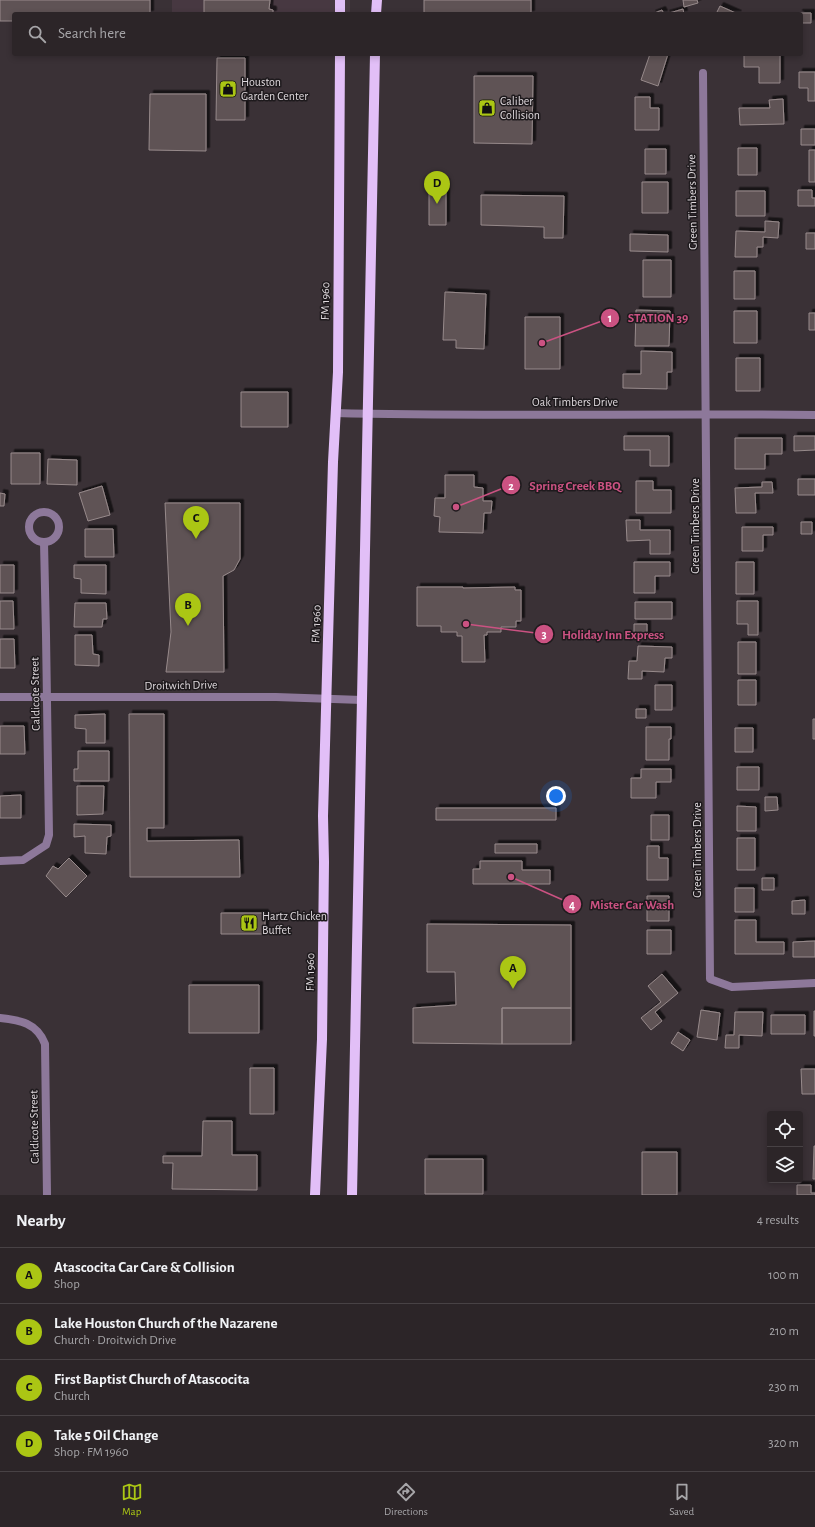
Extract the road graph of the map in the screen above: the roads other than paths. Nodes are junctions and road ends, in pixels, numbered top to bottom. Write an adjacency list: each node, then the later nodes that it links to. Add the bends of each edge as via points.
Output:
1 (340, 0): 3 (main road)
2 (377, 0): 4 (main road)
3 (340, 12)
4 (376, 12)
5 (340, 56): 8 (main road, FM 1960 / FM 1960, via 338,372)
6 (376, 56): 9 (main road)
7 (703, 73): 10 (street, Green Timbers Drive)
8 (335, 413): 9 (street, Oak Timbers Drive); 15 (main road, FM 1960 / FM 1960)
9 (367, 414): 10 (street, Oak Timbers Drive); 16 (main road)
10 (706, 414): 11 (street, Oak Timbers Drive); 18 (street, Green Timbers Drive, via 710,979 732,987)
11 (815, 415)
12 (44, 542): 14 (street, Caldicote Street)
13 (0, 697): 14 (street, Droitwich Drive)
14 (47, 697): 15 (street, Droitwich Drive, via 236,696); 17 (street, Caldicote Street, via 49,802 46,845 23,860)
15 (326, 699): 16 (street, Droitwich Drive); 21 (main road, FM 1960 / FM 1960, via 322,1039)
16 (362, 700): 22 (main road)
17 (0, 861)
18 (815, 983)
19 (0, 1018): 20 (street, Caldicote Street, via 16,1020 34,1028 45,1044)
20 (47, 1195)
21 (315, 1195)
22 (352, 1195)

